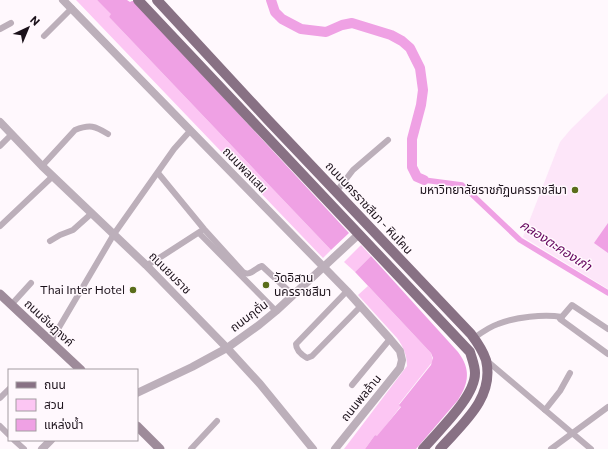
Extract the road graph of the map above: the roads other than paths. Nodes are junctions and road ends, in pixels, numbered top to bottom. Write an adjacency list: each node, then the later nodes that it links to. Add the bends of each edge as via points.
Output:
1 (63, 0): 4 (street, ถนนพลแสน)
2 (139, 0): 23 (main road, ถนนนครราชสีมา - หินโคน)
3 (159, 1): 17 (main road, ถนนนครราชสีมา - หินโคน)
4 (72, 8): 7 (street); 9 (street, ถนนพลแสน)
5 (11, 23): 6 (street)
6 (0, 29)
7 (44, 36)
8 (0, 122): 11 (street, ถนนยมราช)
9 (190, 131): 15 (street); 26 (street, ถนนพลแสน)
10 (108, 134): 14 (street, via 92,126 75,130)
11 (11, 135): 13 (street); 14 (street, ถนนยมราช)
12 (388, 140): 17 (street, via 352,170)
13 (0, 146)
14 (42, 166): 16 (street, ถนนยมราช)
15 (158, 173): 21 (street); 22 (street)
16 (53, 176): 18 (street, ถนนยมราช); 19 (street)
17 (336, 192): 20 (main road, ถนนนครราชสีมา - หินโคน)
18 (92, 213): 22 (street, ถนนยมราช); 24 (street, via 73,230)
19 (0, 226)
20 (368, 226): 23 (main road); 36 (main road, ถนนนครราชสีมา - หินโคน)
21 (202, 231): 25 (street); 30 (street, via 245,273 249,274 262,266); 33 (street)
22 (114, 234): 25 (street, ถนนยมราช); 38 (street)
23 (359, 234): 26 (street, ถนนกุดั่น); 64 (main road, ถนนนครราชสีมา - หินโคน, via 470,352 474,364 473,386 467,398)
24 (50, 241)
25 (146, 265): 39 (street, ถนนยมราช)
26 (323, 267): 28 (street, ถนนพลแสน); 30 (street, ถนนกุดั่น)
27 (31, 284): 31 (street)
28 (347, 291): 32 (street, ถนนพลแสน); 32 (street, via 296,344 301,353 307,358 312,356)
29 (0, 294): 31 (main road, ถนนอัษฎางค์)
30 (293, 295): 33 (street, ถนนกุดั่น)
31 (12, 305): 38 (main road, ถนนอัษฎางค์)
32 (361, 306): 37 (street, ถนนพลแสน)
33 (276, 311): 39 (street, ถนนกุดั่น)
34 (562, 316): 35 (street, via 572,305); 36 (street, via 508,321 492,326); 40 (street, via 560,319)
35 (608, 329)
36 (474, 338): 42 (main road, ถนนนครราชสีมา - หินโคน)
37 (390, 339): 41 (street, ถนนพลแสน, via 400,351); 45 (street)
38 (51, 341): 43 (main road, ถนนอัษฎางค์)
39 (227, 348): 47 (street, ถนนกุดั่น); 62 (street, ถนนยมราช)
40 (608, 354)
41 (402, 360): 63 (street, ถนนพลล้าน, via 400,368)
42 (486, 360): 50 (street); 65 (main road, ถนนนครราชสีมา - หินโคน, via 487,379 480,402)
43 (80, 369)
44 (570, 373): 50 (street)
45 (352, 385)
46 (8, 390): 48 (street)
47 (138, 393)
48 (0, 398)
49 (608, 406): 55 (street)
50 (545, 410): 55 (street)
51 (217, 421): 61 (street)
52 (0, 426): 54 (street)
53 (138, 427): 60 (main road)
54 (8, 434)
55 (573, 434): 66 (street); 67 (street)
56 (15, 441): 58 (street)
57 (51, 441): 59 (street)
58 (24, 449)
59 (42, 449)
60 (160, 449)
61 (190, 449)
62 (313, 449)
63 (335, 449)
64 (423, 449)
65 (440, 449)
66 (551, 449)
67 (591, 449)

